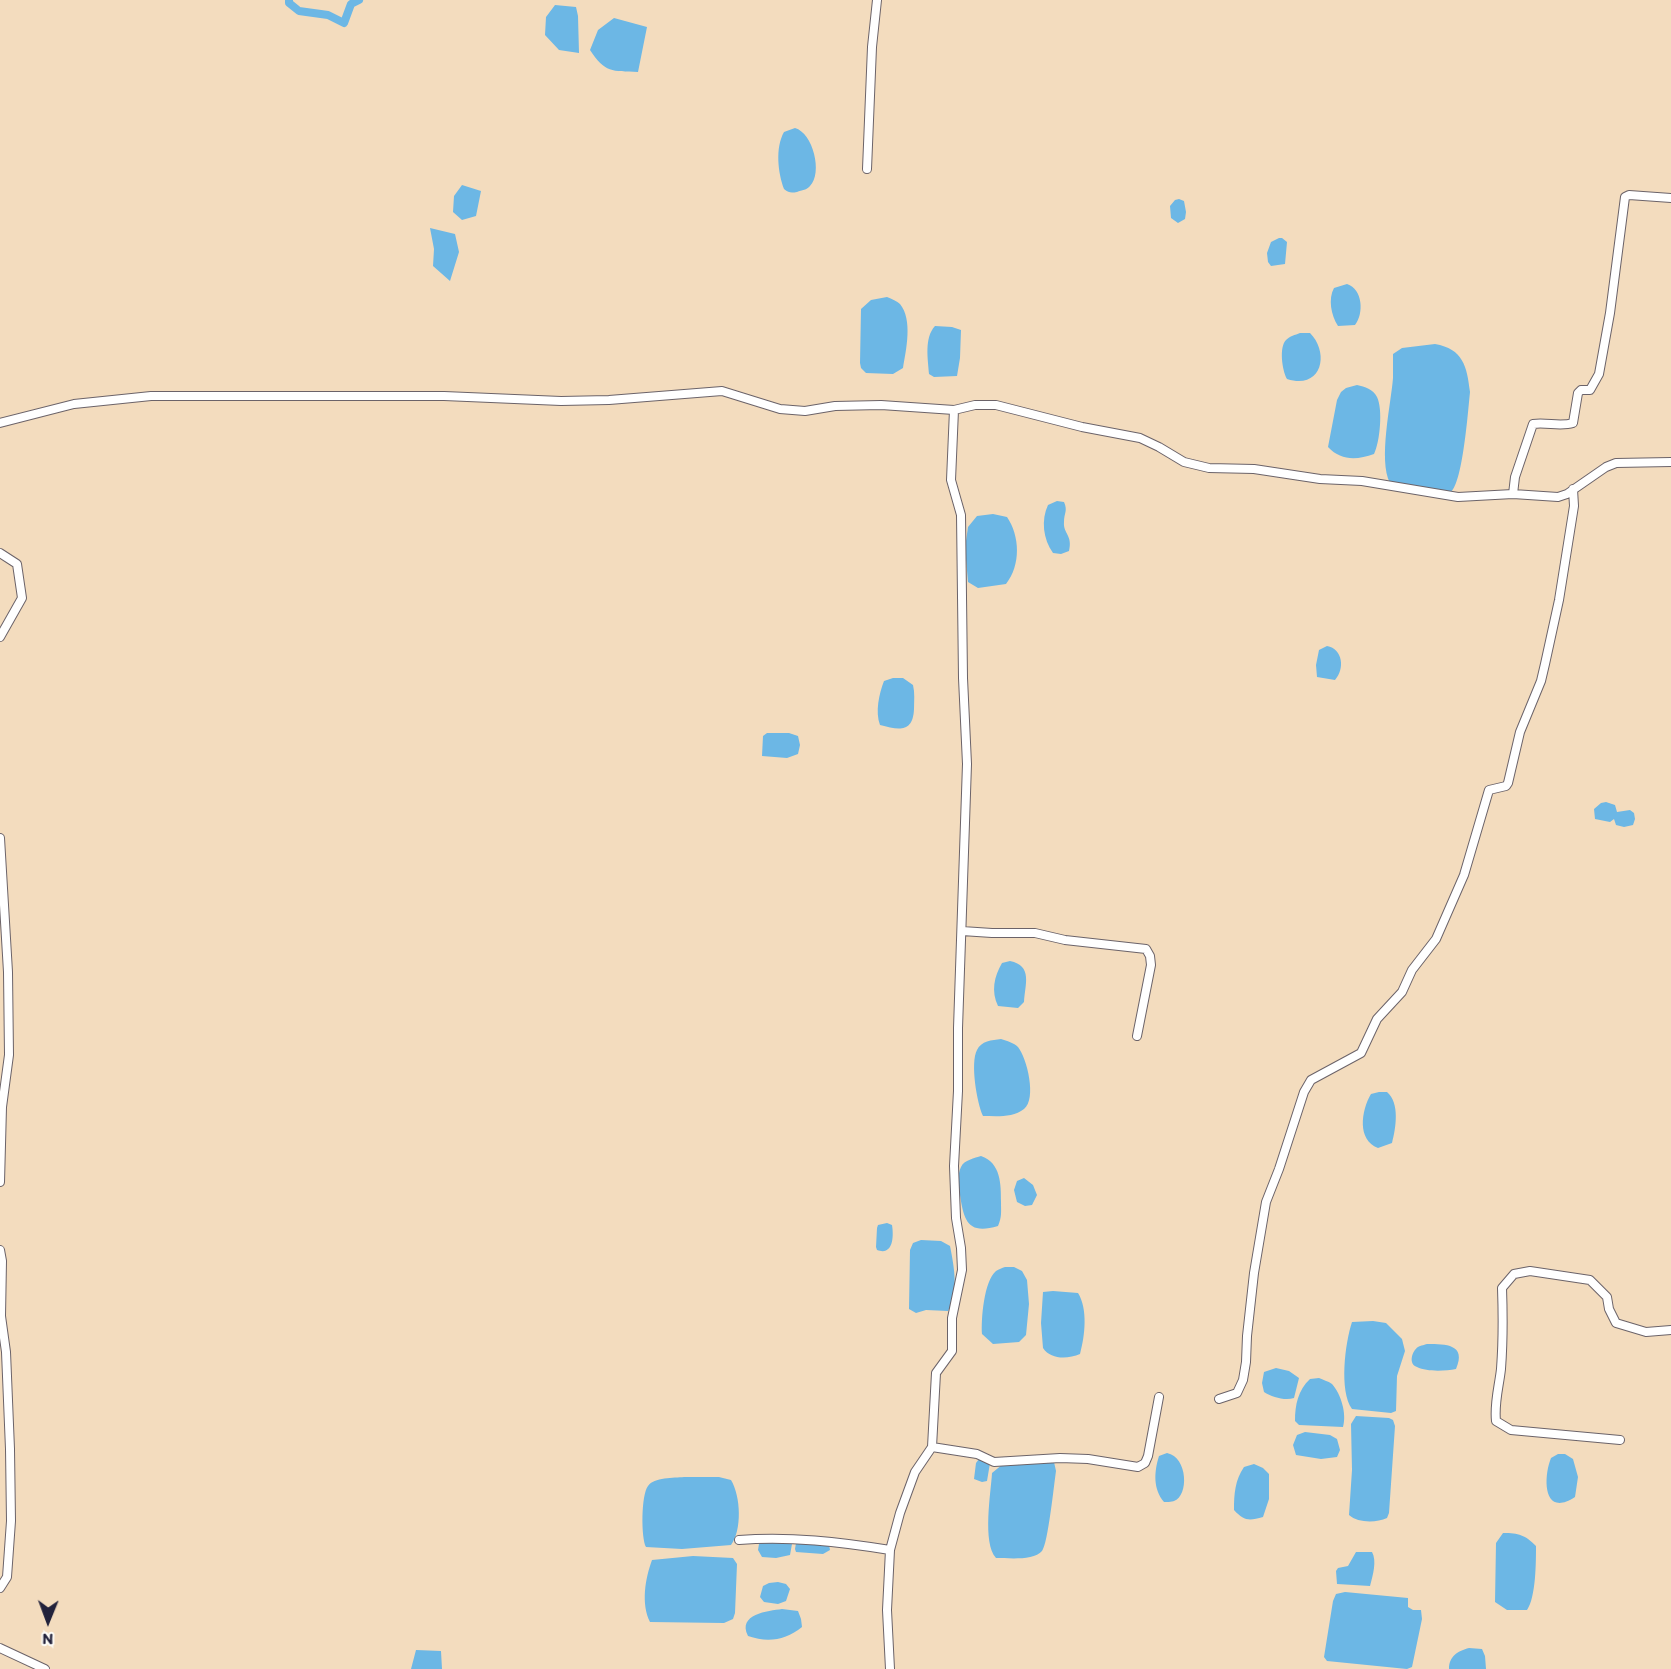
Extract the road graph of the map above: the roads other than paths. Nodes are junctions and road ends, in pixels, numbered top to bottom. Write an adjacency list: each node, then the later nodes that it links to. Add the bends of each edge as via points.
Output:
1 (877, 0): 2 (street)
2 (867, 169)
3 (1671, 198): 8 (street, via 1625,197 1599,374 1590,390 1578,393 1573,423 1533,424)
4 (954, 410): 5 (street, via 881,405 780,409 722,391 561,401 444,396 151,396 74,404); 8 (street, via 996,405 1140,438 1184,462 1209,468 1362,481 1458,497); 12 (street, via 951,480 961,515 966,716)
5 (0, 423)
6 (1671, 462): 7 (street, via 1616,463)
7 (1573, 489): 8 (street, via 1558,497); 18 (street, via 1574,506 1549,647 1541,681 1520,732 1508,783 1489,790 1449,910 1436,939 1412,970 1402,992 1377,1019 1361,1053 1311,1080 1304,1092 1266,1202 1243,1380 1237,1393)
8 (1513, 494)
9 (0, 553): 10 (street, via 17,564 22,598)
10 (0, 637)
11 (0, 838): 14 (street, via 9,1055 2,1107)
12 (962, 930): 13 (street, via 1035,933 1146,950 1150,965); 20 (street, via 954,1166 962,1270 952,1318 952,1351 936,1373)
13 (1137, 1036)
14 (0, 1182)
15 (0, 1250): 23 (street, via 11,1521 7,1577)
16 (1671, 1330): 19 (street, via 1646,1332 1616,1323 1607,1297 1590,1280 1530,1271 1514,1274 1502,1288 1503,1342 1496,1421 1510,1430)
17 (1159, 1397): 20 (street, via 1148,1456 1138,1467 1060,1458 994,1462 976,1454)
18 (1220, 1399)
19 (1620, 1440)
20 (932, 1447): 22 (street, via 915,1472)
21 (739, 1540): 22 (street, via 770,1537)
22 (890, 1550): 26 (street)
23 (0, 1588)
24 (0, 1648): 25 (street)
25 (45, 1669)
26 (890, 1669)

